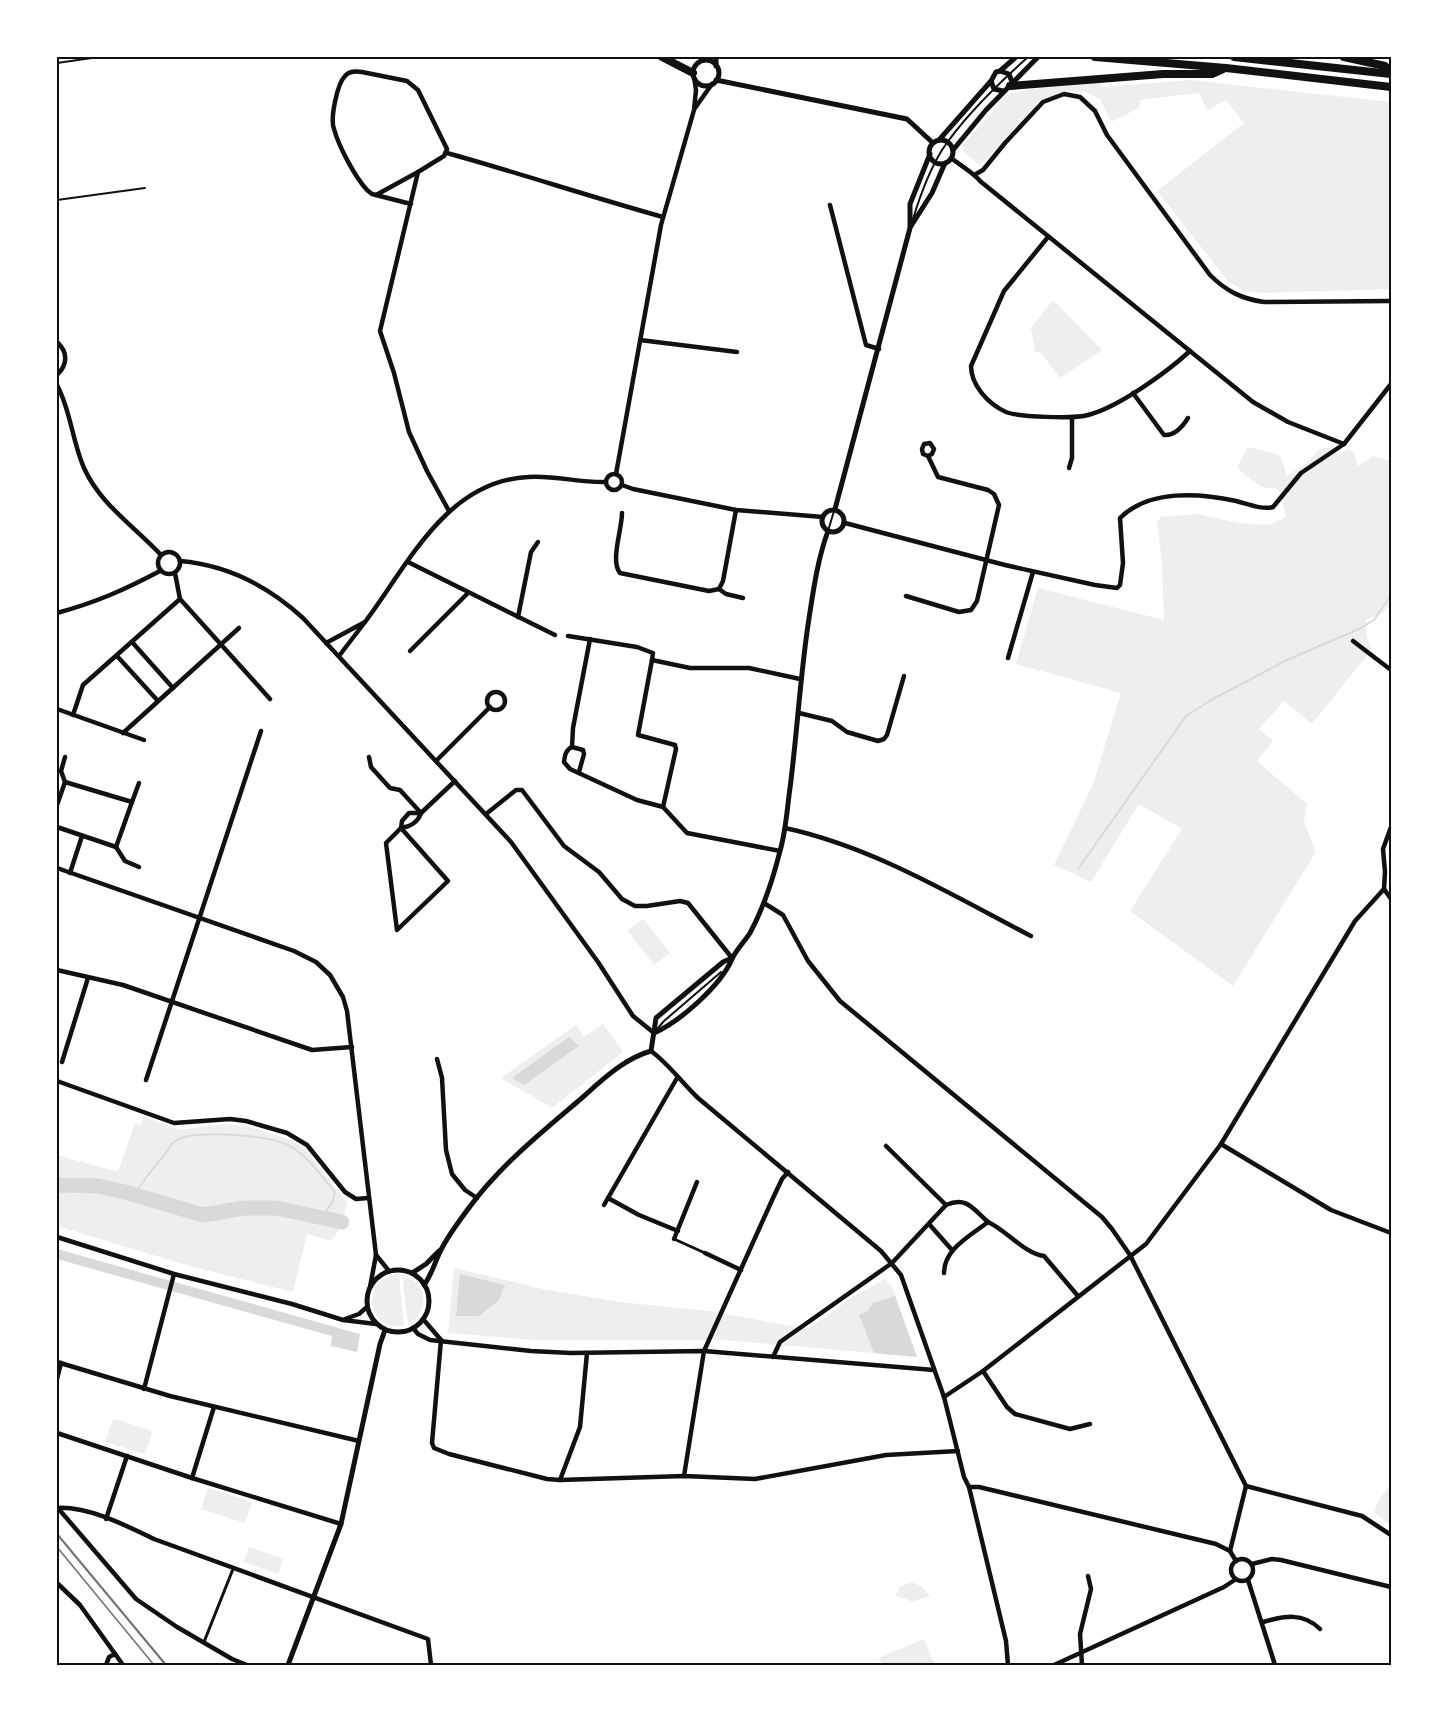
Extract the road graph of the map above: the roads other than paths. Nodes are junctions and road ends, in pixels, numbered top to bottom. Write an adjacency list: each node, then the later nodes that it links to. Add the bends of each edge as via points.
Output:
1 (99, 57): 11 (lane)
2 (662, 57): 17 (highway)
3 (716, 57): 12 (street)
4 (1016, 57): 14 (street)
5 (1028, 57): 16 (lane)
6 (1038, 57): 20 (street)
7 (1095, 57): 13 (highway)
8 (1234, 57): 15 (highway)
9 (1344, 57): 15 (highway, via 1384,66)
10 (703, 59): 12 (street); 17 (street)
11 (57, 63)
12 (716, 66): 19 (street)
13 (1226, 68): 20 (highway, via 1212,74 1163,74); 21 (highway)
14 (1000, 71): 16 (street); 18 (street)
15 (1391, 73)
16 (1009, 74): 20 (street); 22 (lane)
17 (693, 75): 19 (street, via 701,85); 23 (street)
18 (991, 81): 22 (street); 24 (street)
19 (714, 82): 23 (street); 24 (street, via 907,119)
20 (1008, 87): 22 (street); 26 (street)
21 (1391, 87)
22 (994, 89): 25 (lane)
23 (694, 110): 39 (street)
24 (936, 142): 25 (street); 28 (street)
25 (948, 142): 26 (street); 30 (lane)
26 (953, 150): 29 (street)
27 (447, 153): 32 (street); 35 (street, via 412,83 355,71 347,74 338,90 334,129 362,185); 39 (street)
28 (930, 154): 30 (street); 40 (street, via 910,204)
29 (951, 158): 31 (street); 33 (street)
30 (936, 162): 31 (street); 40 (lane)
31 (945, 163): 40 (street)
32 (418, 172): 35 (street); 37 (street)
33 (976, 174): 41 (street); 42 (street, via 1038,106 1059,95 1077,95 1091,106 1123,157 1204,267 1224,288 1264,302)
34 (145, 188): 36 (lane)
35 (375, 195): 37 (street)
36 (57, 200)
37 (411, 204): 62 (street, via 380,331 409,432)
38 (830, 205): 45 (street, via 866,345)
39 (663, 217): 43 (street)
40 (910, 228): 45 (street)
41 (1048, 237): 46 (street); 52 (street, via 1004,291 974,357 971,376 977,387 1006,412)
42 (1391, 301)
43 (640, 340): 47 (street); 57 (street)
44 (57, 342): 48 (street, via 65,359)
45 (879, 349): 60 (street)
46 (1190, 351): 51 (street); 54 (street, via 1253,402 1288,422)
47 (737, 352)
48 (57, 375)
49 (1391, 384): 54 (street)
50 (57, 385): 68 (street, via 90,479 104,499)
51 (1133, 393): 52 (street, via 1089,415); 53 (street, via 1164,435 1182,427)
52 (1072, 417): 56 (street)
53 (1188, 418)
54 (1344, 444): 73 (street, via 1301,473 1273,507 1220,498 1167,496 1131,509 1120,518 1123,564 1120,585 1113,589)
55 (928, 456): 69 (street, via 938,477 988,490 998,499)
56 (1069, 468)
57 (616, 474): 58 (street, via 609,475); 59 (street, via 622,478)
58 (606, 482): 59 (street, via 613,490); 62 (street, via 546,476 516,478 473,493)
59 (622, 485): 61 (street)
60 (835, 509): 64 (street, via 828,510); 65 (street, via 842,512); 66 (lane)
61 (736, 510): 64 (street); 75 (street, via 723,581)
62 (449, 511): 71 (street)
63 (621, 513): 75 (street, via 616,559 620,573 709,591)
64 (823, 517): 66 (street, via 822,524)
65 (845, 523): 66 (street, via 839,531); 69 (street)
66 (828, 531): 98 (street, via 815,578)
67 (538, 542): 81 (street, via 531,552)
68 (161, 555): 70 (street, via 173,553); 72 (street, via 157,563)
69 (987, 560): 73 (street); 77 (street, via 971,610 959,612)
70 (180, 561): 74 (street); 89 (street, via 205,564 260,585 295,611)
71 (408, 562): 76 (street); 82 (street)
72 (160, 571): 74 (street); 80 (street, via 96,602)
73 (1033, 572): 94 (street)
74 (175, 573): 78 (street)
75 (718, 589): 79 (street)
76 (468, 593): 81 (street); 91 (street)
77 (906, 596)
78 (180, 598): 88 (street); 90 (street)
79 (743, 598)
80 (57, 613)
81 (518, 617): 84 (street)
82 (365, 622): 89 (street); 93 (street)
83 (239, 628): 90 (street)
84 (555, 635)
85 (568, 636): 86 (street)
86 (590, 639): 95 (street, via 637,647 653,653); 109 (street)
87 (1353, 640): 96 (street)
88 (132, 642): 92 (street); 99 (street)
89 (326, 643): 93 (street)
90 (221, 645): 99 (street); 100 (street)
91 (410, 651)
92 (117, 656): 101 (street); 105 (street, via 83,685)
93 (339, 656): 112 (street)
94 (1008, 658)
95 (652, 660): 98 (street, via 690,668 749,668); 119 (street, via 638,735 675,745)
96 (1391, 670)
97 (904, 676): 104 (street, via 884,739 878,741 848,732 832,721)
98 (800, 679): 104 (street)
99 (173, 688): 101 (street)
100 (270, 699)
101 (158, 701): 107 (street)
102 (490, 707): 102 (street, via 488,698 492,692 500,692 505,704 500,709); 112 (street)
103 (57, 709): 105 (street)
104 (799, 713): 125 (street)
105 (73, 715): 107 (street)
106 (261, 731): 135 (street)
107 (123, 733): 108 (street)
108 (144, 740)
109 (572, 747): 113 (street, via 583,750); 113 (street, via 567,749 564,762)
110 (65, 757): 115 (street)
111 (369, 757): 120 (street, via 371,767 390,788 400,790)
112 (436, 761): 114 (street)
113 (579, 772): 119 (street, via 637,800)
114 (455, 781): 120 (street); 121 (street)
115 (65, 782): 117 (street); 118 (street)
116 (139, 783): 117 (street)
117 (132, 802): 127 (street)
118 (57, 805)
119 (663, 807): 128 (street, via 687,833)
120 (421, 813): 124 (street, via 410,827); 124 (street, via 410,813)
121 (486, 814): 137 (street, via 516,790 522,790 564,846 599,872 622,899 635,906 688,903); 141 (street, via 534,872 633,1016)
122 (57, 827): 126 (street)
123 (1391, 827): 132 (street, via 1383,849)
124 (401, 828): 124 (street, via 386,843 397,930 448,881)
125 (785, 828): 128 (street); 136 (street, via 878,857)
126 (82, 836): 127 (street); 131 (street)
127 (116, 847): 129 (street, via 125,861)
128 (780, 851): 134 (street)
129 (139, 867)
130 (57, 868): 131 (street)
131 (70, 873): 135 (street)
132 (1384, 889): 133 (street); 149 (street, via 1355,921)
133 (1391, 899)
134 (764, 903): 137 (street); 168 (street, via 783,915 808,961 840,1001 1102,1218)
135 (201, 918): 140 (street); 142 (street, via 294,951 325,970 343,997)
136 (1031, 936)
137 (732, 958): 141 (street, via 731,966 708,992 675,1021); 141 (street, via 656,1018)
138 (57, 970): 139 (street)
139 (88, 978): 140 (street); 145 (street)
140 (173, 1002): 142 (street, via 312,1050); 147 (street)
141 (654, 1033): 143 (street)
142 (352, 1047): 153 (street)
143 (651, 1051): 146 (street); 154 (street, via 626,1062 539,1133 501,1168)
144 (437, 1059): 154 (street, via 452,1174)
145 (62, 1062)
146 (677, 1078): 151 (street); 155 (street)
147 (146, 1080)
148 (57, 1081): 153 (street, via 174,1123 230,1119 287,1133 307,1144 345,1192 356,1198)
149 (1221, 1144): 161 (street, via 1331,1210); 168 (street, via 1146,1244)
150 (885, 1146): 157 (street)
151 (788, 1172): 169 (street); 170 (street)
152 (698, 1182): 160 (street)
153 (368, 1198): 167 (street)
154 (477, 1198): 164 (street)
155 (608, 1198): 156 (street); 160 (street)
156 (604, 1205)
157 (946, 1205): 158 (street, via 957,1200 965,1202); 159 (street)
158 (988, 1222): 165 (street); 177 (street, via 1035,1255 1044,1256)
159 (929, 1224): 165 (street); 169 (street)
160 (678, 1231): 163 (street)
161 (1391, 1233)
162 (57, 1238): 174 (street)
163 (674, 1239): 166 (street)
164 (442, 1248): 172 (street); 175 (street)
165 (952, 1250): 173 (street)
166 (705, 1253): 170 (street)
167 (376, 1255): 171 (street); 176 (street)
168 (1130, 1255): 177 (street); 203 (street)
169 (892, 1263): 187 (street, via 780,1342); 189 (street, via 901,1275)
170 (741, 1270): 185 (street)
171 (388, 1271): 172 (street); 176 (street)
172 (412, 1273): 175 (street)
173 (944, 1273)
174 (174, 1274): 180 (street); 192 (street)
175 (424, 1285): 179 (street, via 429,1303)
176 (370, 1287): 178 (street)
177 (1078, 1296): 190 (street)
178 (367, 1307): 180 (street); 181 (street)
179 (423, 1319): 182 (street); 184 (street)
180 (343, 1320): 181 (street)
181 (376, 1324): 183 (street)
182 (412, 1328): 183 (street, via 399,1332); 184 (street, via 425,1338)
183 (385, 1330): 197 (street)
184 (441, 1340): 186 (street, via 531,1352); 202 (street, via 434,1448 449,1455)
185 (704, 1351): 186 (street); 187 (street); 200 (street)
186 (587, 1353): 202 (street, via 580,1427)
187 (773, 1357): 189 (street)
188 (59, 1363): 191 (street); 192 (street)
189 (934, 1370): 193 (street)
190 (983, 1371): 193 (street); 195 (street, via 1015,1414 1070,1429)
191 (57, 1379)
192 (144, 1389): 194 (street)
193 (944, 1397): 198 (street)
194 (214, 1407): 197 (street); 201 (street)
195 (1090, 1424)
196 (57, 1433): 199 (street)
197 (359, 1441): 207 (street)
198 (958, 1451): 200 (street, via 886,1455 755,1479); 204 (street)
199 (127, 1456): 201 (street); 206 (street)
200 (684, 1476): 202 (street)
201 (192, 1478): 207 (street)
202 (560, 1480)
203 (1246, 1486): 208 (street, via 1362,1516); 209 (street)
204 (969, 1487): 209 (street, via 1216,1544); 229 (street, via 1006,1641)
205 (57, 1507): 206 (street); 221 (street, via 136,1599)
206 (106, 1519): 212 (street)
207 (341, 1524): 218 (street)
208 (1391, 1535)
209 (1230, 1551): 210 (street)
210 (1236, 1561): 211 (street); 214 (street, via 1231,1570)
211 (1252, 1564): 215 (street, via 1253,1573); 217 (street, via 1281,1560)
212 (233, 1568): 218 (street); 221 (street)
213 (1088, 1576): 222 (street, via 1091,1589 1080,1634)
214 (1236, 1579): 215 (street); 222 (street)
215 (1248, 1580): 219 (street)
216 (57, 1583): 223 (street, via 80,1605)
217 (1391, 1587)
218 (314, 1597): 227 (street); 228 (street, via 428,1639)
219 (1263, 1622): 220 (street, via 1294,1616 1311,1620); 232 (street)
220 (1320, 1629)
221 (204, 1642): 226 (street)
222 (1081, 1652): 230 (street); 231 (street)
223 (115, 1654): 224 (street); 225 (street)
224 (105, 1665)
225 (123, 1665)
226 (247, 1665)
227 (288, 1665)
228 (431, 1665)
229 (1008, 1665)
230 (1054, 1665)
231 (1082, 1665)
232 (1275, 1665)

